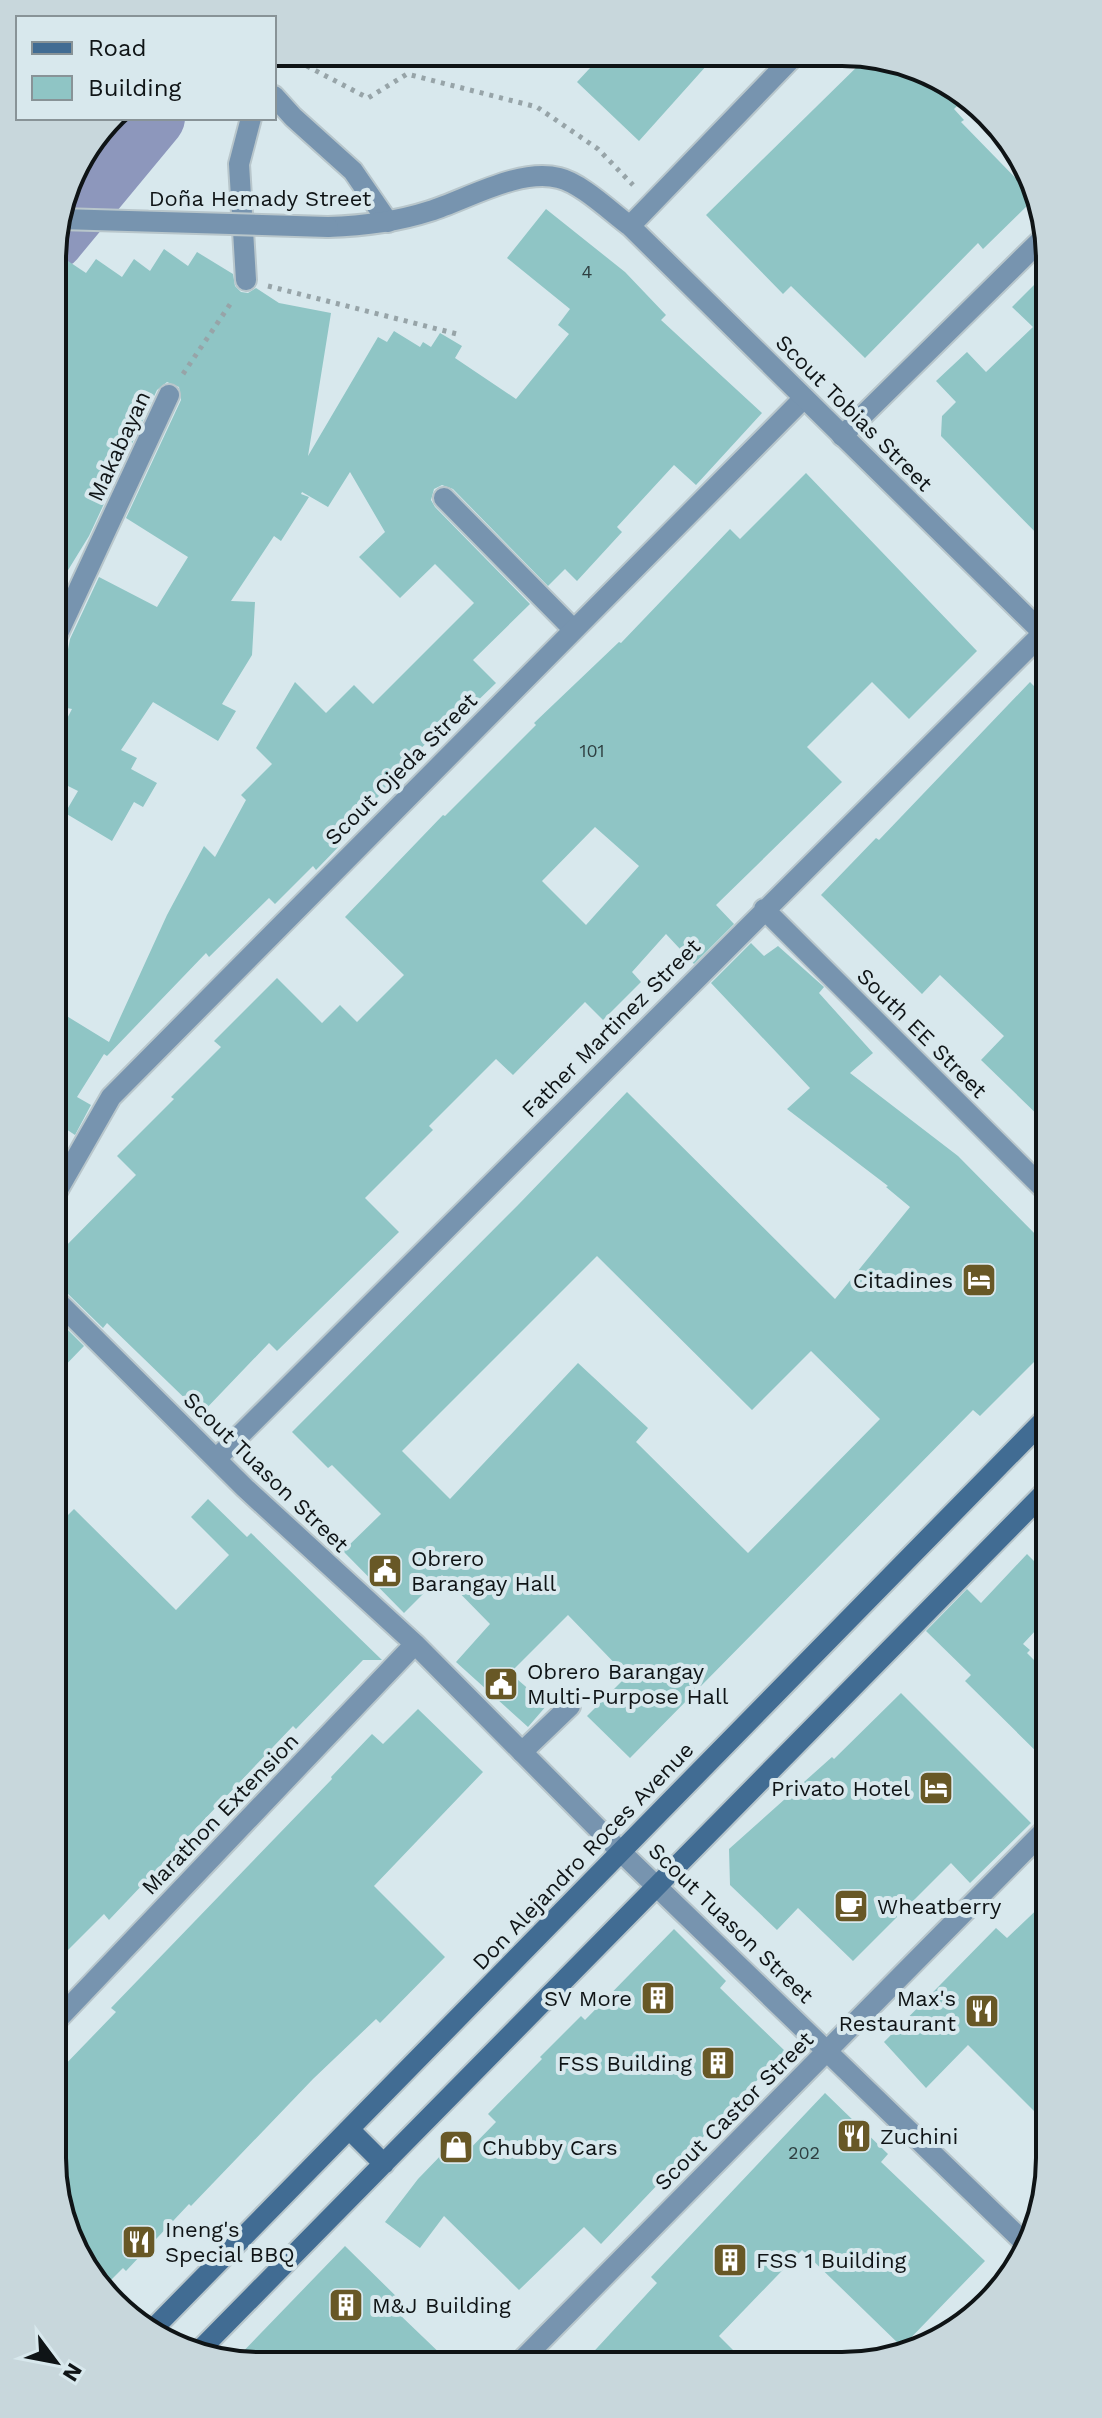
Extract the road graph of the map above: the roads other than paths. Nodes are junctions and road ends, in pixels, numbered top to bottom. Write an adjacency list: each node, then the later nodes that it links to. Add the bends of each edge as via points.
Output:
1 (784, 66): 6 (street)
2 (276, 98): 5 (street, via 353,171)
3 (250, 120): 8 (street, via 239,164)
4 (71, 219): 5 (street, Doña Hemady Street, bridge, via 328,227)
5 (388, 222): 6 (street, Doña Hemady Street, via 532,176 561,178)
6 (630, 226): 10 (street, Scout Tobias Street)
7 (1035, 246): 11 (street)
8 (246, 280)
9 (169, 395): 13 (street, Makabayan)
10 (804, 398): 11 (street, Scout Tobias Street); 15 (street, Scout Ojeda Street)
11 (842, 436): 14 (street, Scout Tobias Street)
12 (444, 498): 15 (street)
13 (66, 616)
14 (1036, 626)
15 (573, 629): 18 (street, Scout Ojeda Street, via 111,1097)
16 (1036, 642): 17 (street, Father Martinez Street)
17 (764, 909): 19 (street, South EE Street); 22 (street, Father Martinez Street)
18 (66, 1176)
19 (1036, 1181)
20 (66, 1310): 22 (street, Scout Tuason Street)
21 (1036, 1428): 28 (main road, Don Alejandro Roces Avenue)
22 (216, 1459): 24 (street, Scout Tuason Street)
23 (1036, 1501): 29 (main road)
24 (415, 1644): 26 (street, Scout Tuason Street); 30 (street, Marathon Extension)
25 (570, 1706): 26 (street)
26 (522, 1752): 28 (street, Scout Tuason Street)
27 (1036, 1839): 31 (street, Scout Castor Street)
28 (621, 1852): 29 (street, Scout Tuason Street); 32 (main road, Don Alejandro Roces Avenue)
29 (657, 1887): 31 (street, Scout Tuason Street); 33 (main road)
30 (66, 2011)
31 (828, 2050): 34 (street, Scout Tuason Street); 37 (street, Scout Castor Street)
32 (349, 2129): 33 (main road); 35 (main road, Don Alejandro Roces Avenue)
33 (384, 2164): 36 (main road)
34 (1019, 2237)
35 (159, 2323)
36 (206, 2344)
37 (530, 2352)

